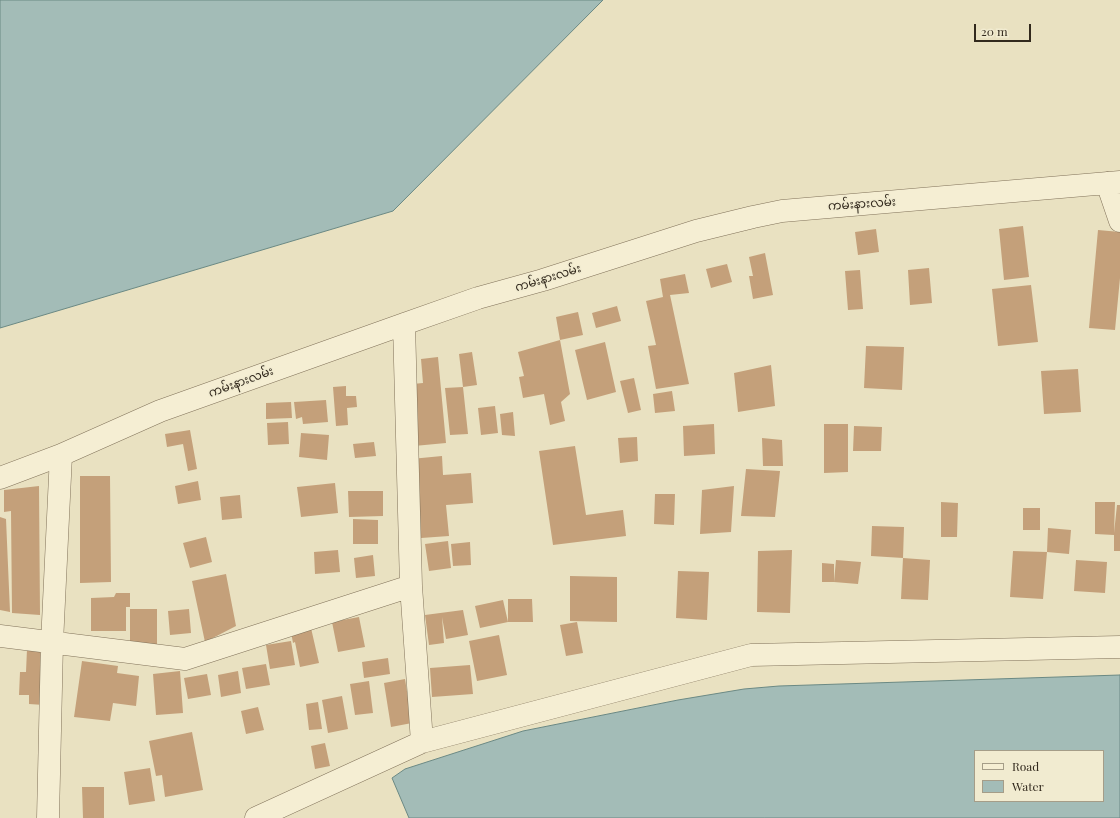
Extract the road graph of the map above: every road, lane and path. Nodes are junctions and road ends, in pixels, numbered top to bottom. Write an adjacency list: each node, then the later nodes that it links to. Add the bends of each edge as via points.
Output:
1 (1113, 182): 2 (street); 3 (street, ကမ်းနားလမ်း, via 782,211 696,231 478,298)
2 (1120, 221)
3 (404, 324): 4 (street, ကမ်းနားလမ်း, via 160,410); 6 (street)
4 (61, 455): 5 (street, ကမ်းနားလမ်း); 8 (street)
5 (0, 478)
6 (411, 586): 8 (street, via 185,659); 10 (street)
7 (0, 636): 8 (street)
8 (52, 643): 11 (street)
9 (1120, 647): 10 (street, via 750,655)
10 (422, 742): 12 (street)
11 (48, 818)
12 (256, 818)

